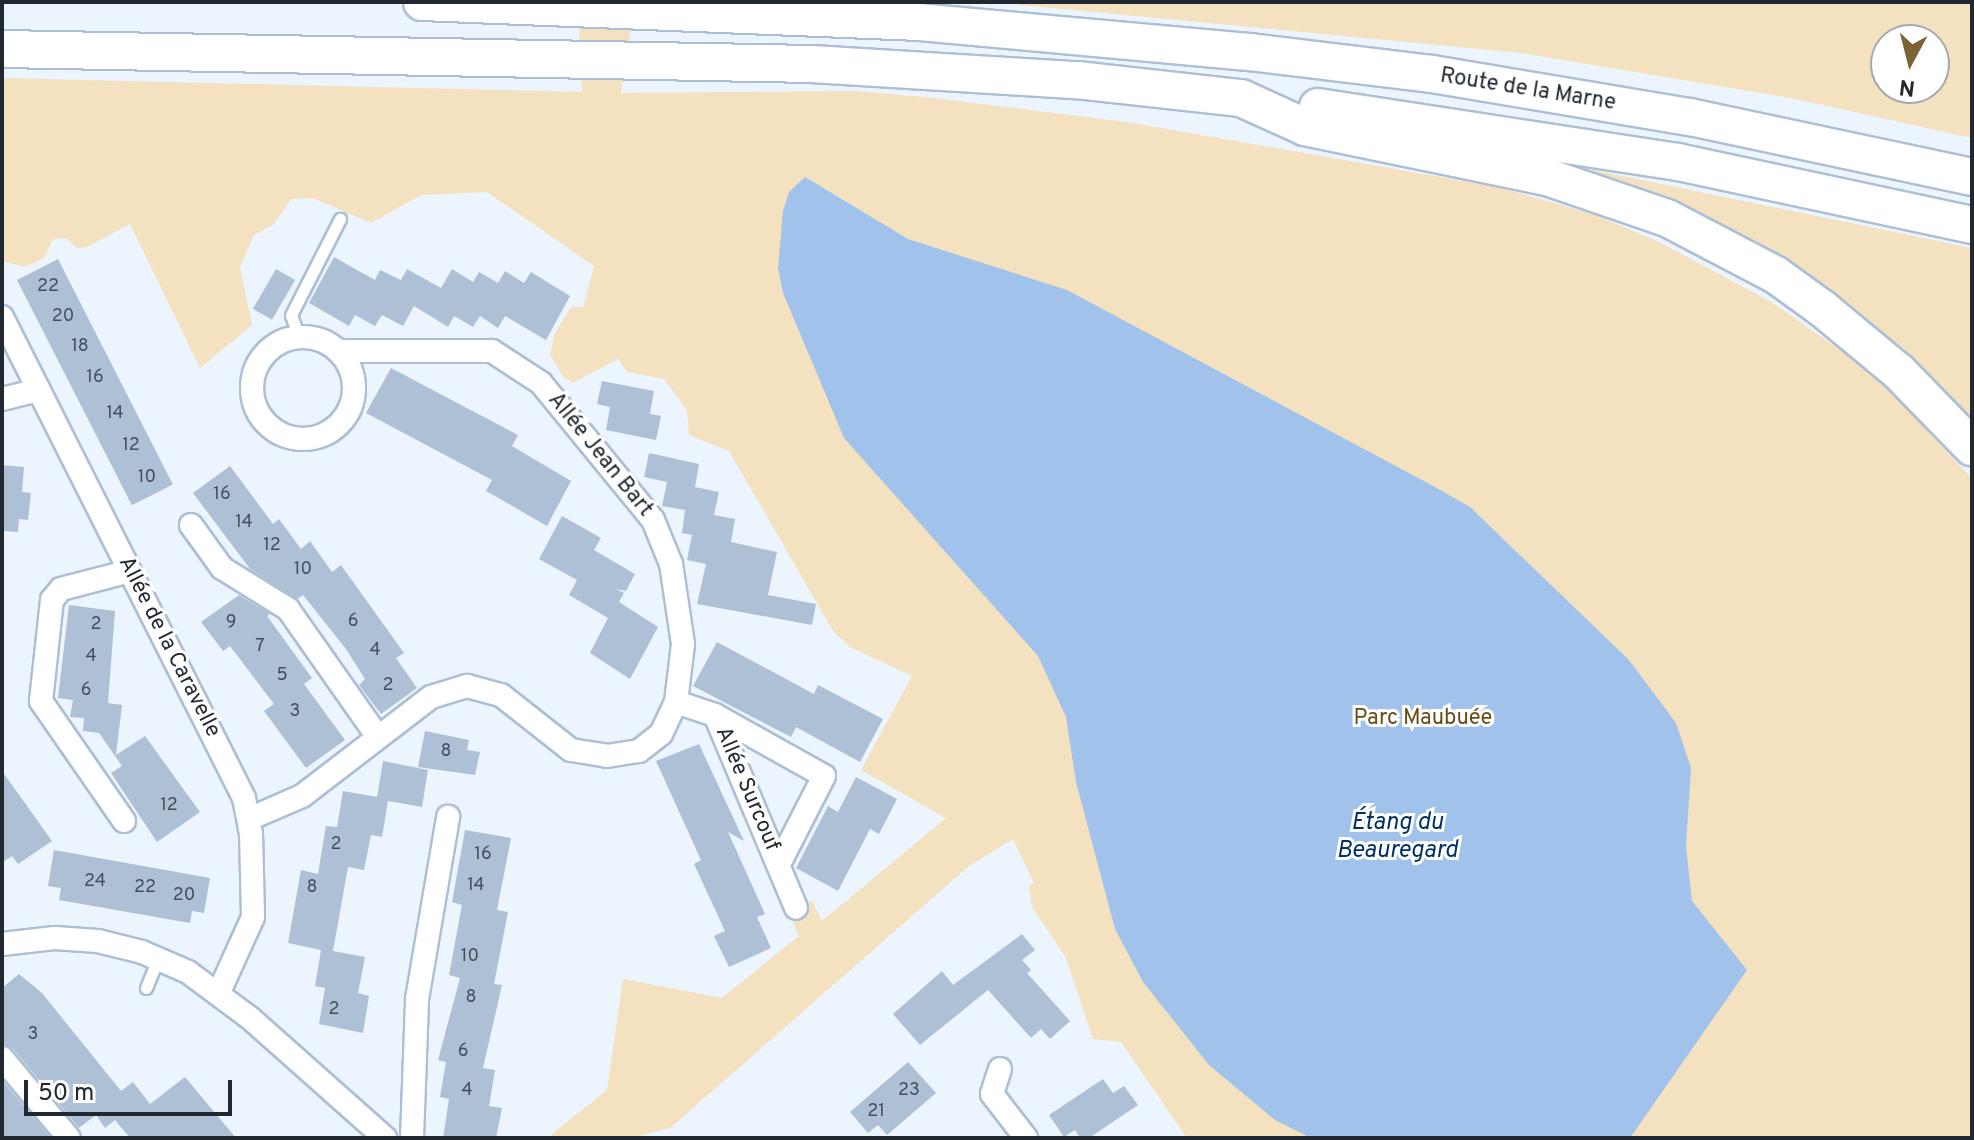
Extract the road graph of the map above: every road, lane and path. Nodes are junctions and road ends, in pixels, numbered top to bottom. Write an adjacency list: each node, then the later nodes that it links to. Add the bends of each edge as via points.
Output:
1 (422, 2): 4 (highway, Route de la Marne, via 1079,35 1432,74)
2 (2, 49): 3 (highway, via 857,67 1077,80)
3 (1241, 98): 8 (highway, via 1663,160); 14 (highway, via 1305,127 1547,177 1679,224 1776,275 1823,309 1899,372)
4 (1760, 132): 5 (highway, via 1846,125); 6 (highway, Route de la Marne)
5 (1972, 153)
6 (1972, 177)
7 (340, 219): 10 (lane, via 291,315)
8 (1972, 225)
9 (2, 317): 12 (street, Allée de la Caravelle)
10 (299, 337): 11 (street, Allée Jean Bart, via 328,342); 11 (street, via 270,349 253,375 251,390 262,419 289,438 323,436 348,414 355,382)
11 (340, 351): 17 (street, Allée Jean Bart, via 492,351 541,383 653,520 671,564 683,644)
12 (39, 390): 13 (street); 16 (street, Allée de la Caravelle)
13 (2, 399)
14 (1972, 447)
15 (191, 525): 19 (street, via 222,568 288,609)
16 (130, 571): 21 (street, Allée de la Caravelle, via 234,776); 22 (street, via 61,589 52,600 41,701)
17 (676, 702): 18 (street, Allée Surcouf); 19 (street, Allée Jean Bart, via 661,734 639,751 607,756 571,750 501,695 467,686 431,697)
18 (715, 715): 23 (street, Allée Surcouf); 23 (street, Allée Surcouf, via 824,776)
19 (378, 737): 21 (street, Allée Jean Bart, via 302,796)
20 (448, 817): 33 (street, via 417,999)
21 (249, 819): 28 (street, Allée de la Caravelle, via 253,917)
22 (124, 821)
23 (779, 864): 24 (street, Allée Surcouf)
24 (796, 908)
25 (2, 944): 26 (street, via 79,938)
26 (158, 958): 27 (lane); 28 (street)
27 (146, 988)
28 (219, 992): 32 (street)
29 (2, 1058): 31 (street)
30 (1000, 1069): 34 (street, via 992,1094)
31 (69, 1138)
32 (385, 1138)
33 (412, 1138)
34 (1026, 1138)

